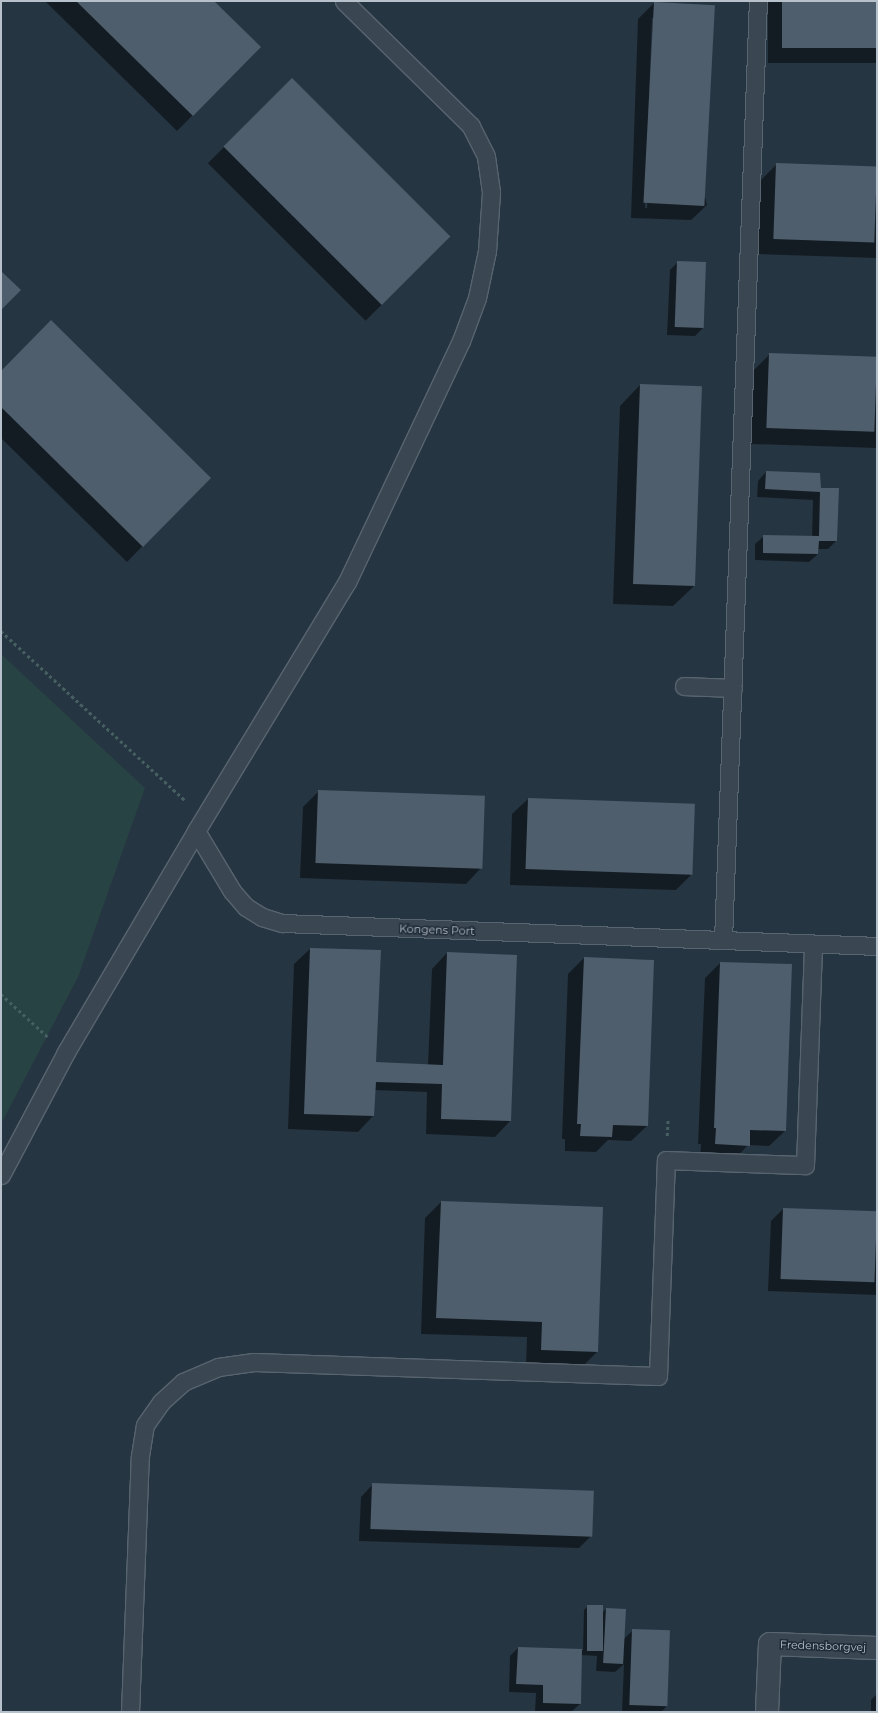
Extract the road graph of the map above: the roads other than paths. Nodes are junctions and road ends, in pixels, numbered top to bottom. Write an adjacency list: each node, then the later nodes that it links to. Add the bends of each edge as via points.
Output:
1 (344, 1): 5 (lane, via 471,126 486,156 491,192 487,251 477,298 461,341 348,582)
2 (758, 1): 4 (lane)
3 (684, 686): 4 (lane)
4 (733, 688): 6 (lane)
5 (196, 831): 6 (lane, Kongens Port, via 232,891 246,907 262,917 282,923); 9 (lane, via 66,1052)
6 (723, 940): 7 (lane, Kongens Port)
7 (813, 944): 8 (lane, Kongens Port); 11 (lane, via 806,1165 666,1160 658,1376 254,1362 218,1367 183,1382 161,1402 145,1425 140,1456)
8 (877, 946)
9 (1, 1175)
10 (877, 1648): 12 (street, Fredensborgvej, via 770,1644)
11 (130, 1712)
12 (767, 1712)

